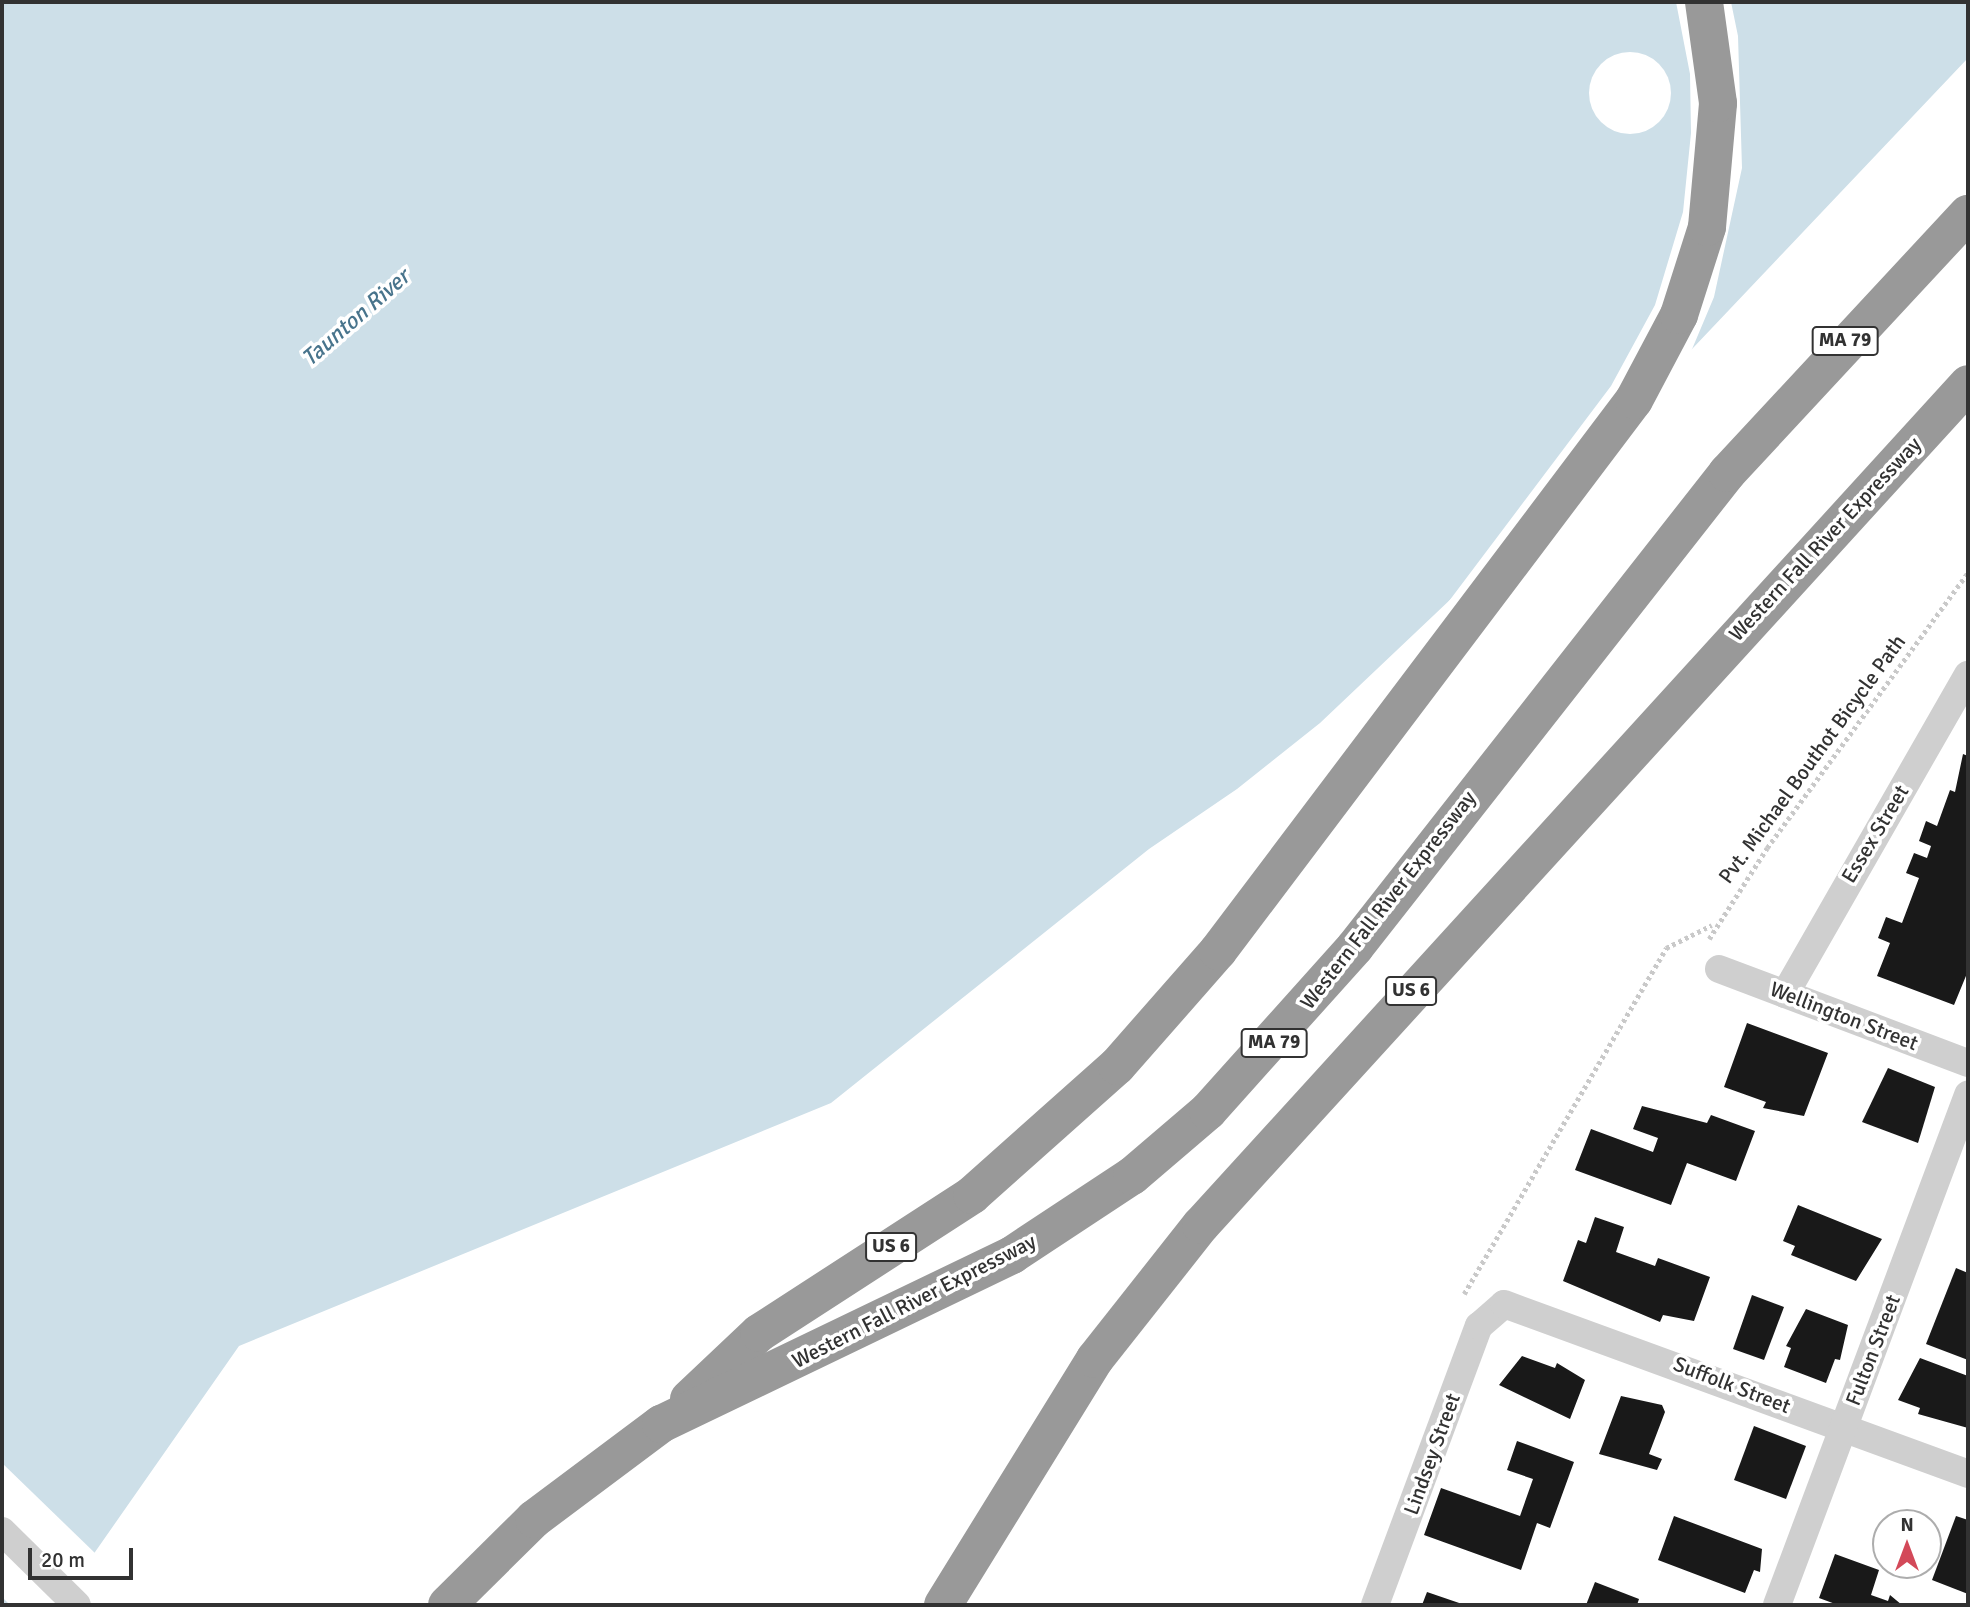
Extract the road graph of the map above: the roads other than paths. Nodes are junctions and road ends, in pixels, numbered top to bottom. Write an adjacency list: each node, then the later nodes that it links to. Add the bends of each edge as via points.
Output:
1 (1704, 2): 10 (highway, US 6, via 1718,103 1712,196 1690,288 1661,355 1622,417 1218,950 1117,1066 982,1187 759,1333)
2 (1968, 214): 10 (highway, Western Fall River Expressway / MA 79, via 1727,473 1355,947 1208,1111 1132,1176 1033,1243)
3 (1968, 384): 16 (highway, Western Fall River Expressway / US 6, via 1201,1225 1094,1359)
4 (1968, 675): 6 (street, Essex Street)
5 (1719, 969): 6 (street, Wellington Street)
6 (1785, 994): 7 (street, Wellington Street)
7 (1968, 1063)
8 (1968, 1095): 11 (street, Fulton Street)
9 (1495, 1307): 11 (street, Suffolk Street, via 1521,1306); 17 (street, Lindsey Street, via 1479,1326)
10 (661, 1424): 15 (highway, Western Fall River Expressway / US 6, via 534,1519)
11 (1844, 1428): 12 (street, Suffolk Street); 18 (street, Fulton Street)
12 (1968, 1474)
13 (2, 1531): 14 (street)
14 (78, 1605)
15 (447, 1605)
16 (943, 1605)
17 (1376, 1605)
18 (1777, 1605)

